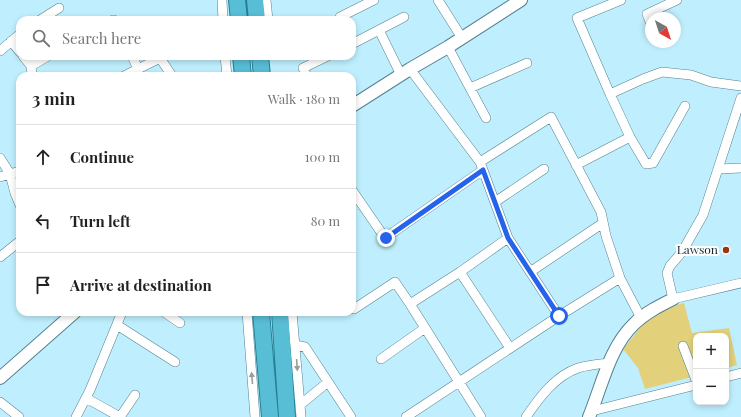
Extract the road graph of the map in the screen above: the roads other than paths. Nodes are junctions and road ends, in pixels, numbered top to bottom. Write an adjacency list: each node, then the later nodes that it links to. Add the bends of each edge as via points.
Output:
1 (222, 0): 13 (street)
2 (237, 0): 14 (highway)
3 (256, 0): 15 (highway)
4 (266, 0): 16 (street)
5 (374, 0): 17 (street)
6 (438, 0): 21 (street)
7 (521, 0): 21 (street)
8 (621, 0): 49 (street, via 577,18)
9 (677, 0): 11 (street)
10 (59, 8): 12 (street)
11 (651, 12)
12 (46, 16)
13 (223, 16)
14 (239, 16)
15 (257, 16)
16 (268, 16)
17 (342, 16)
18 (404, 17): 19 (street)
19 (379, 30): 23 (street); 46 (street)
20 (16, 37): 22 (street)
21 (462, 38): 25 (street)
22 (11, 41): 24 (street); 26 (street)
23 (356, 42)
24 (16, 47)
25 (448, 47): 46 (street); 48 (street)
26 (0, 51)
27 (27, 60): 37 (street)
28 (41, 60): 37 (street)
29 (134, 60): 38 (street)
30 (156, 60): 38 (street)
31 (164, 60): 41 (street)
32 (225, 60): 42 (street)
33 (241, 60): 43 (highway)
34 (260, 60): 44 (highway)
35 (320, 60): 45 (street, via 303,68)
36 (527, 63): 48 (street)
37 (31, 66): 39 (street)
38 (138, 69): 40 (street)
39 (32, 72)
40 (132, 72)
41 (170, 72)
42 (226, 72)
43 (243, 72)
44 (262, 72)
45 (305, 72)
46 (405, 72): 51 (street); 57 (street)
47 (741, 86): 49 (street, via 711,82 691,75 662,72)
48 (470, 88): 53 (street)
49 (610, 94): 54 (street)
50 (741, 98): 60 (street)
51 (356, 103)
52 (685, 106): 54 (street, via 654,163 646,164)
53 (486, 118)
54 (630, 137): 56 (street)
55 (0, 158): 62 (street)
56 (576, 165): 57 (street, via 551,117); 67 (street, via 601,212)
57 (481, 166): 65 (street, via 386,238); 66 (street)
58 (741, 168): 60 (street)
59 (544, 169): 66 (street)
60 (719, 169): 75 (street, via 704,215 682,252 670,266 668,273)
61 (16, 172): 62 (street)
62 (10, 174): 63 (street); 64 (street)
63 (0, 177)
64 (16, 195)
65 (356, 196)
66 (495, 202): 68 (street)
67 (603, 224): 72 (street); 73 (street)
68 (508, 238): 71 (street); 72 (street)
69 (16, 244): 70 (street)
70 (0, 257)
71 (460, 272): 76 (street); 92 (street)
72 (530, 272): 85 (street)
73 (620, 278): 85 (street); 86 (street)
74 (741, 283): 75 (street)
75 (673, 299): 86 (street)
76 (410, 304): 77 (street, via 395,282); 89 (street)
77 (356, 308)
78 (70, 316): 99 (street)
79 (120, 316): 88 (street)
80 (170, 316): 87 (street)
81 (247, 316): 111 (street, one-way to 81)
82 (261, 316): 112 (highway)
83 (280, 316): 113 (highway)
84 (292, 316): 90 (street)
85 (559, 316): 92 (street)
86 (641, 318): 95 (street, via 622,339)
87 (180, 323)
88 (117, 325): 94 (street); 104 (street)
89 (425, 328): 93 (street); 101 (street)
90 (295, 346): 100 (street, via 305,347); 106 (street, one-way to 106)
91 (683, 346): 96 (street)
92 (510, 348): 101 (street)
93 (381, 360)
94 (174, 362)
95 (609, 363): 107 (street); 118 (street, via 585,366 561,378 540,397)
96 (693, 372)
97 (741, 373): 98 (street)
98 (729, 376)
99 (0, 378)
100 (328, 382): 106 (street); 115 (street)
101 (459, 382): 116 (street); 117 (street)
102 (693, 386): 107 (street)
103 (135, 395): 110 (street)
104 (86, 398): 109 (street); 110 (street)
105 (0, 402): 108 (street)
106 (300, 405): 114 (street)
107 (590, 414)
108 (14, 415)
109 (76, 417)
110 (120, 417)
111 (255, 417)
112 (270, 417)
113 (287, 417)
114 (301, 417)
115 (351, 417)
116 (406, 417)
117 (481, 417)
118 (526, 417)

